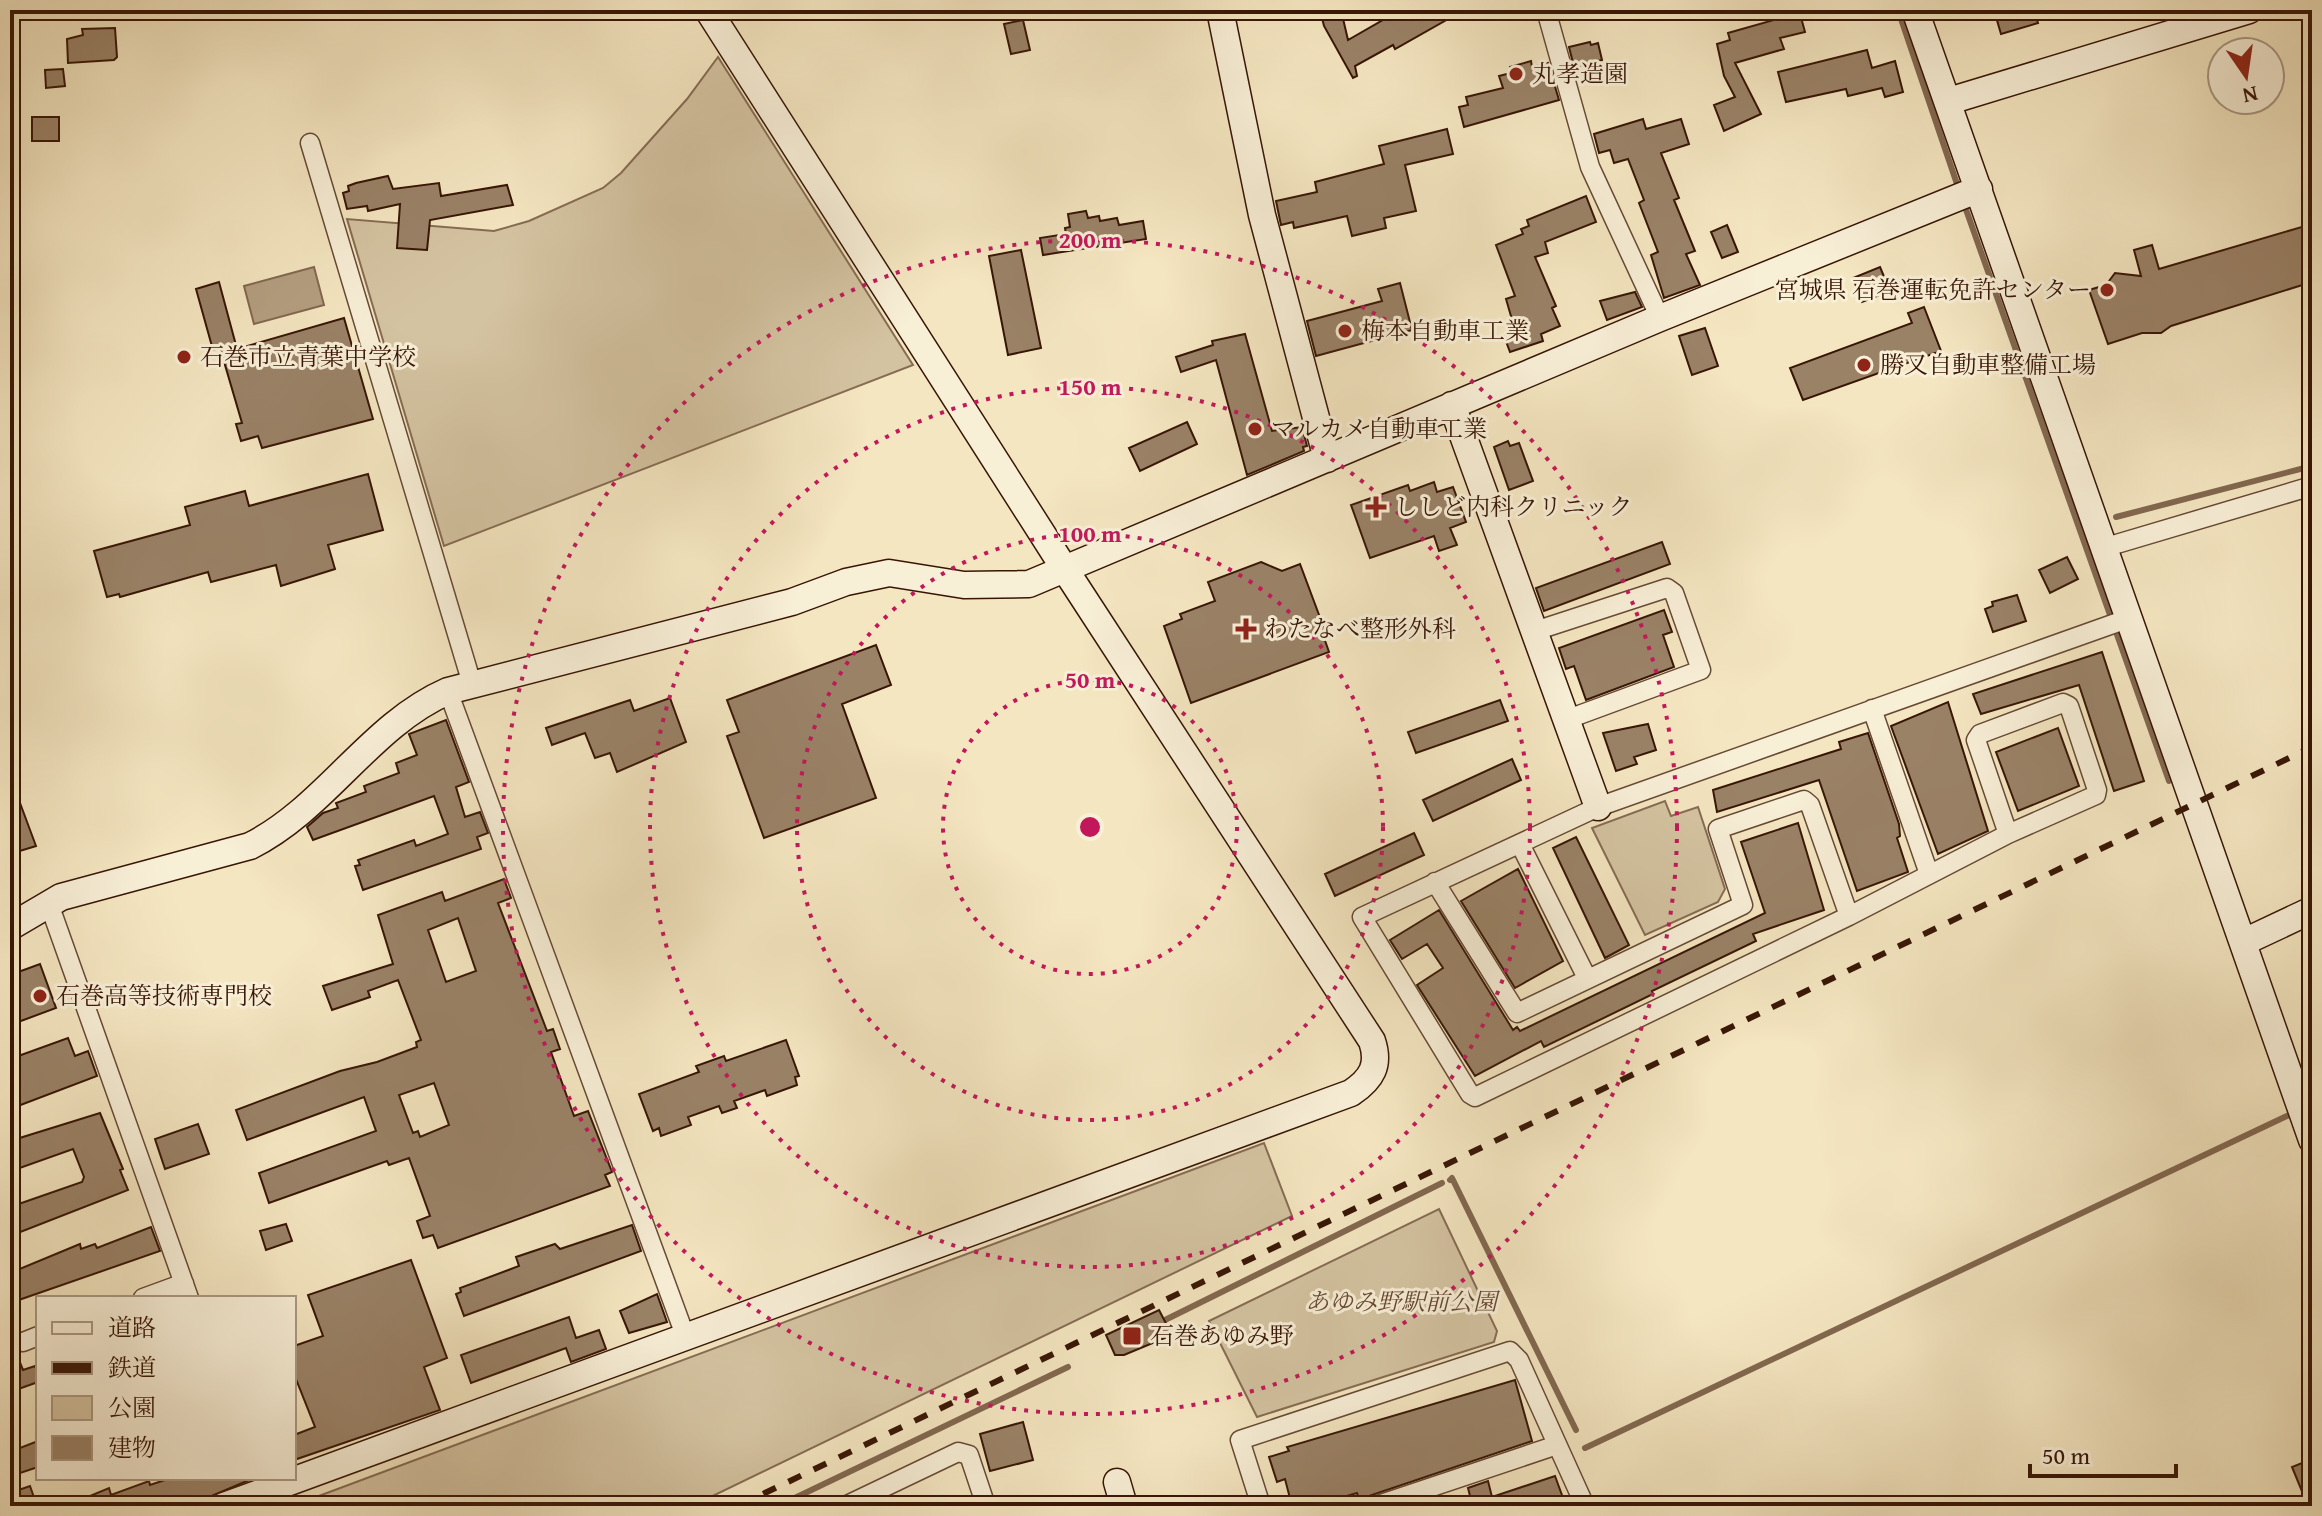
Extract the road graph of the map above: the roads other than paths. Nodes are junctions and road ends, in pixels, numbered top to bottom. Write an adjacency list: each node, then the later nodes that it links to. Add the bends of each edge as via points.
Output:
1 (708, 10): 14 (street)
2 (1220, 10): 11 (street, via 1262,215)
3 (1546, 10): 9 (street, via 1590,167)
4 (1915, 10): 6 (street)
5 (2249, 10): 6 (street)
6 (1949, 101): 8 (street)
7 (310, 143): 17 (street)
8 (1979, 189): 9 (street); 13 (street)
9 (1660, 318): 10 (street)
10 (1452, 405): 11 (street); 16 (street)
11 (1327, 459): 14 (street)
12 (2312, 486): 13 (street)
13 (2103, 548): 15 (street)
14 (1066, 571): 17 (street, via 1001,587 889,573); 34 (street, via 1372,1041 1374,1069 1351,1093)
15 (2127, 619): 18 (street); 29 (street)
16 (1535, 631): 19 (street); 19 (street, via 1667,588 1674,593 1701,670)
17 (460, 687): 25 (street, via 400,719 271,836); 34 (street)
18 (1872, 709): 20 (street); 23 (street)
19 (1568, 719): 20 (street)
20 (1598, 807): 22 (street)
21 (2008, 834): 21 (street, via 2096,795 2069,706 2063,703 1976,740); 23 (street)
22 (1520, 844): 24 (street); 30 (street)
23 (1929, 874): 27 (street)
24 (1435, 882): 27 (street, via 1362,917 1475,1097); 30 (street, via 1517,1013)
25 (48, 901): 28 (street); 32 (street)
26 (2312, 910): 29 (street)
27 (1849, 916): 30 (street, via 1804,800 1718,829 1743,905)
28 (10, 927)
29 (2244, 942): 31 (street)
30 (1587, 978)
31 (2312, 1140)
32 (186, 1290): 33 (street)
33 (154, 1296)
34 (686, 1338): 36 (street)
35 (1557, 1445): 41 (street, via 1519,1360 1510,1351 1497,1353 1240,1440); 42 (street); 43 (street)
36 (296, 1473)
37 (262, 1485): 38 (street)
38 (224, 1506)
39 (845, 1506): 40 (street, via 958,1452 969,1455)
40 (986, 1506)
41 (1261, 1506)
42 (1375, 1506)
43 (1585, 1506)

